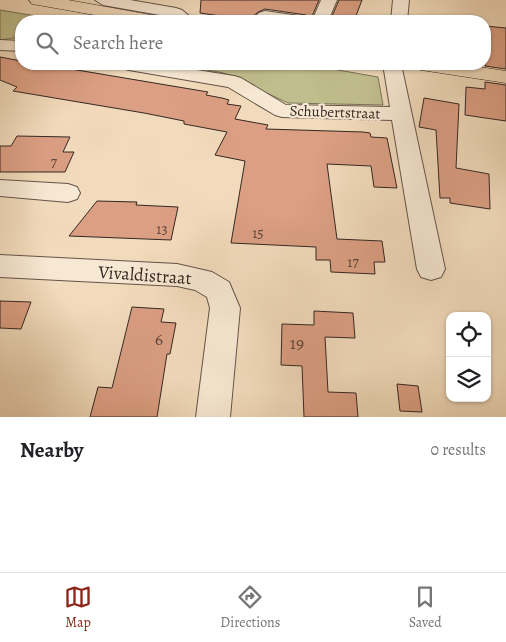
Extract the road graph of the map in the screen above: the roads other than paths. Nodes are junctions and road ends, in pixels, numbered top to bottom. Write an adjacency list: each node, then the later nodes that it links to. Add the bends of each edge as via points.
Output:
1 (103, 0): 6 (street)
2 (330, 0): 7 (street)
3 (401, 0): 8 (street)
4 (50, 1): 5 (main road)
5 (125, 15)
6 (179, 15)
7 (323, 15)
8 (400, 15)
9 (0, 46): 10 (street)
10 (15, 46)
11 (164, 70): 15 (street, Schubertstraat, via 234,82 282,111)
12 (393, 70): 15 (street, Schubertstraat)
13 (460, 70): 14 (main road)
14 (506, 77)
15 (400, 114): 19 (street, Schubertstraat)
16 (0, 188): 17 (street)
17 (68, 193)
18 (0, 266): 20 (street, Vivaldistraat, via 177,275 202,280 219,290 225,308)
19 (431, 269)
20 (214, 417)

